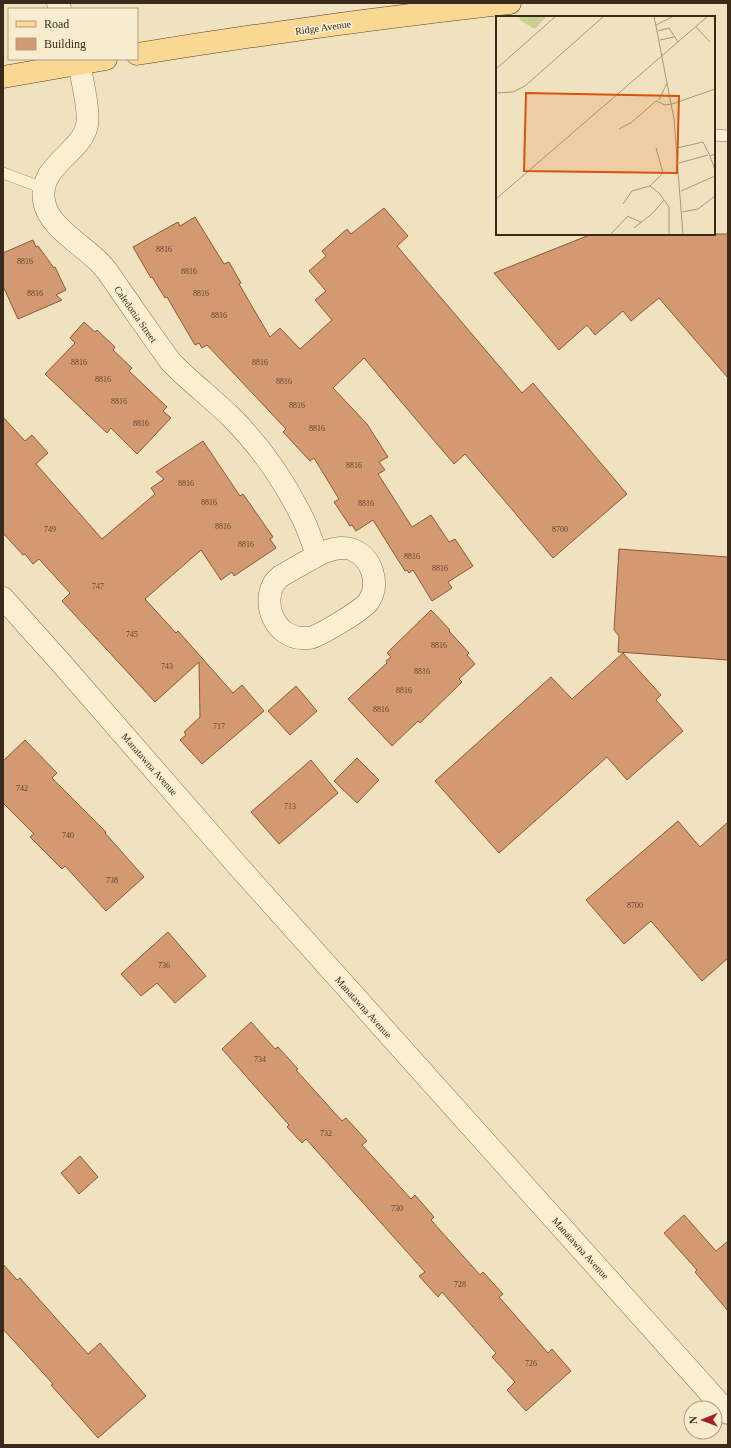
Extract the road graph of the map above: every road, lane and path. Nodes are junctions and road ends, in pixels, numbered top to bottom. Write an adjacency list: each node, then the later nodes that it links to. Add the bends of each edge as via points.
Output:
1 (497, 4): 2 (main road, Ridge Avenue)
2 (138, 54)
3 (92, 60): 4 (main road)
4 (77, 61): 5 (main road); 9 (street, via 85,97 87,125 83,135 46,179)
5 (3, 77)
6 (715, 135): 7 (lane)
7 (728, 136)
8 (3, 173): 9 (lane)
9 (44, 188): 10 (street, Caledonia Street, via 44,202 53,222 100,263 171,362 233,419 269,462 294,502)
10 (317, 555): 10 (street, via 280,577 273,586 270,596 272,617 279,627 300,638 310,638 319,634 361,610 373,593 373,572 361,555 341,548 330,549)
11 (3, 598): 12 (street, Manatawna Avenue, via 238,866)
12 (728, 1413)

